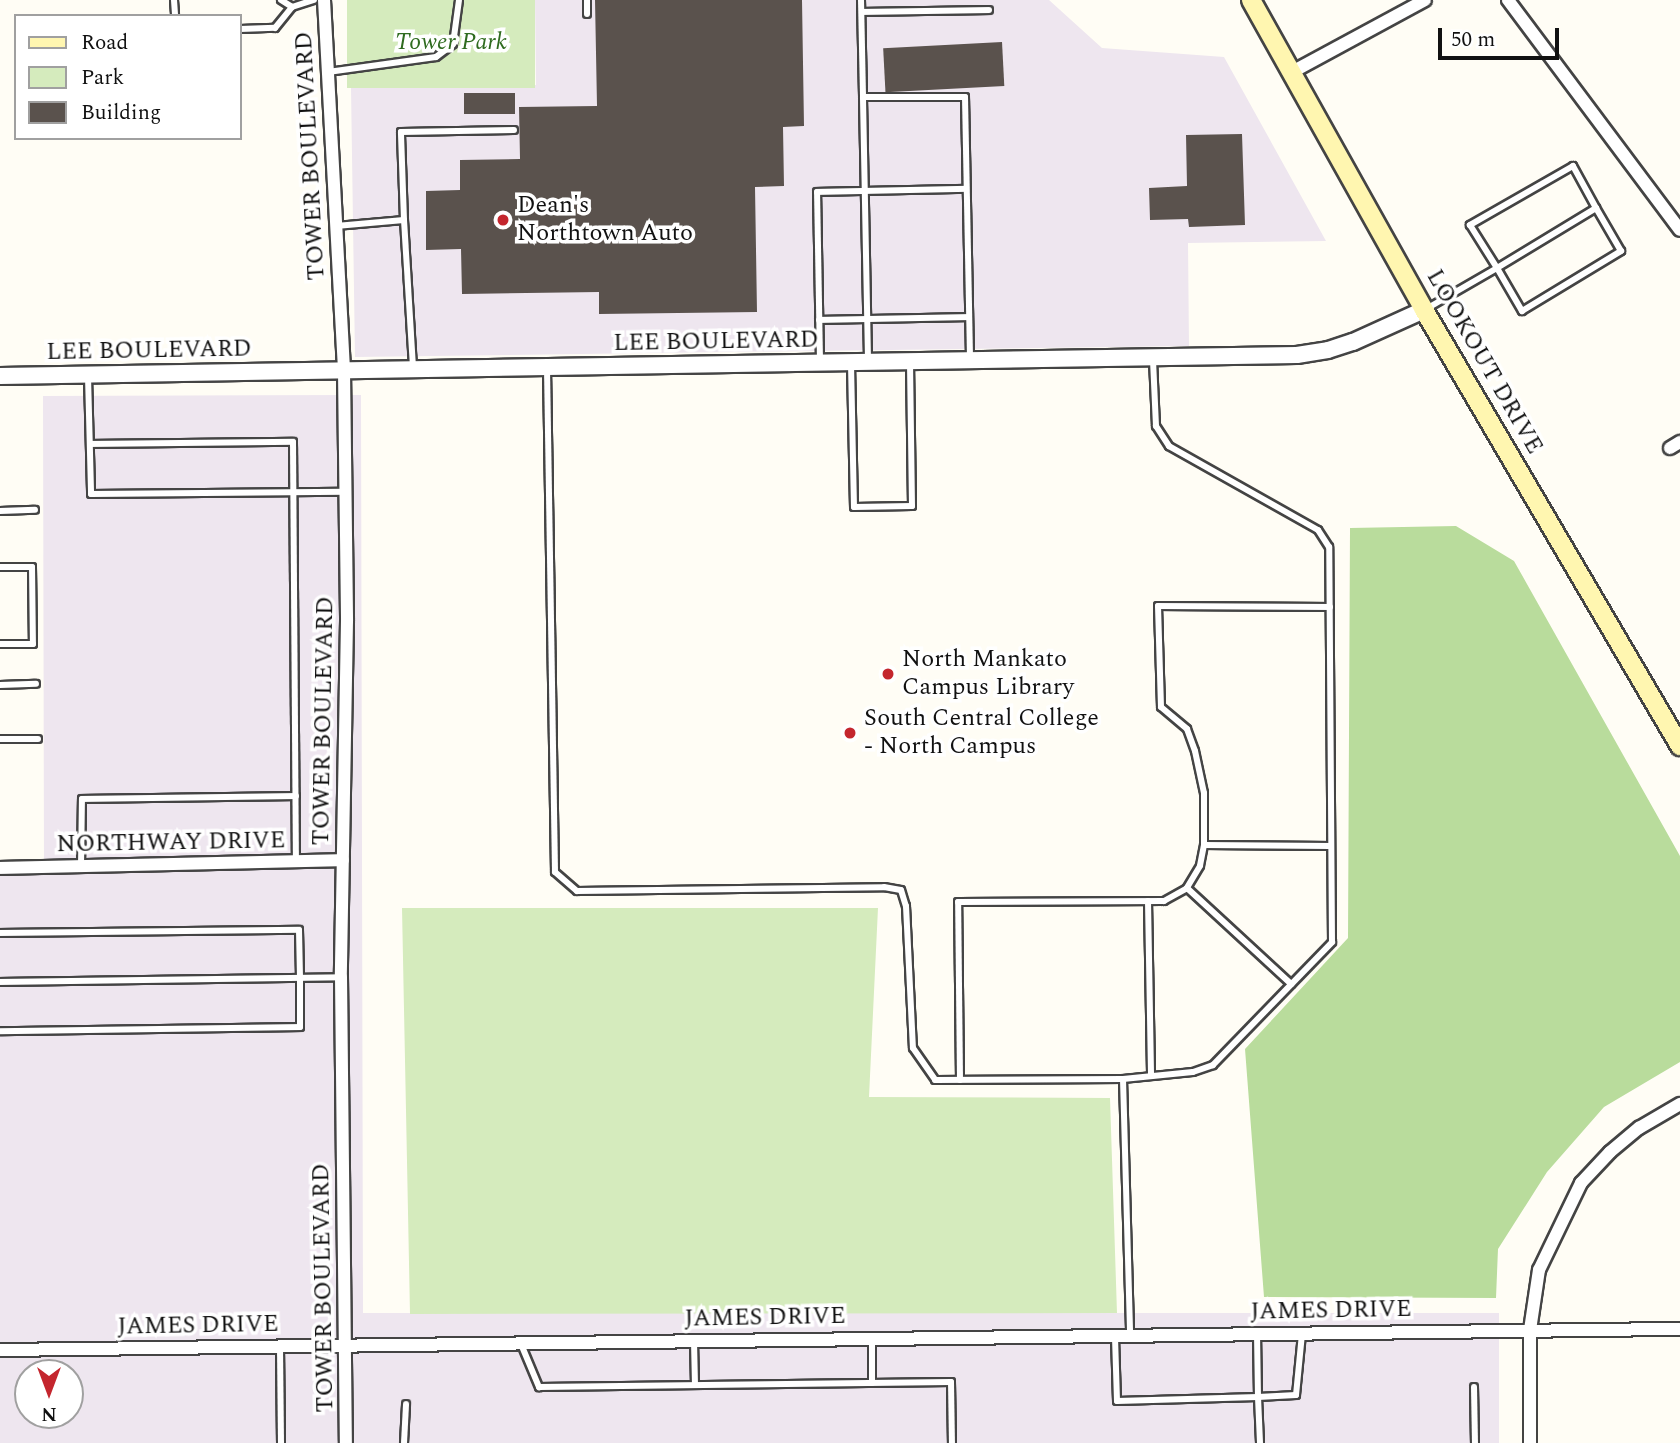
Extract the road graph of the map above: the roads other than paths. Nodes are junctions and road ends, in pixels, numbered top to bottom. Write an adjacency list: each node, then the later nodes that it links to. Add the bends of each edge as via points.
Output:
1 (281, 0): 10 (lane)
2 (314, 0): 10 (lane)
3 (324, 0): 15 (street, TOWER BOULEVARD)
4 (458, 0): 15 (lane, via 453,44 436,57)
5 (587, 0): 13 (lane)
6 (862, 0): 12 (lane)
7 (1251, 0): 16 (main road, LOOKOUT DRIVE)
8 (1425, 0): 16 (street)
9 (1508, 0): 24 (street)
10 (292, 7): 14 (lane, via 275,27)
11 (989, 10): 12 (lane)
12 (862, 12): 17 (lane)
13 (587, 15)
14 (242, 29)
15 (328, 72): 23 (street, TOWER BOULEVARD)
16 (1292, 72): 26 (main road, LOOKOUT DRIVE)
17 (863, 97): 19 (lane, via 965,97); 20 (lane)
18 (514, 130): 22 (lane, via 401,132)
19 (966, 189): 20 (lane); 27 (lane)
20 (864, 191): 28 (lane, via 817,192); 29 (lane)
21 (1596, 208): 25 (lane); 25 (lane, via 1621,251 1544,298 1522,311); 25 (lane, via 1573,166 1471,225)
22 (404, 220): 23 (lane); 36 (lane)
23 (336, 226): 37 (street, TOWER BOULEVARD)
24 (1680, 230)
25 (1497, 268): 26 (lane)
26 (1424, 310): 30 (street, LEE BOULEVARD, via 1328,351); 52 (main road, LOOKOUT DRIVE)
27 (969, 317): 29 (lane); 31 (lane)
28 (819, 320): 29 (lane); 34 (lane)
29 (867, 320): 32 (lane)
30 (1153, 358): 31 (street, LEE BOULEVARD); 46 (lane, via 1156,426 1169,446 1318,530 1329,547)
31 (970, 361): 33 (street, LEE BOULEVARD)
32 (859, 362): 33 (street, LEE BOULEVARD); 33 (lane, via 854,507 912,506); 34 (street, LEE BOULEVARD)
33 (910, 362)
34 (820, 363): 35 (street, LEE BOULEVARD)
35 (547, 368): 36 (street, LEE BOULEVARD); 70 (lane, via 555,872 577,891 901,890 906,905 913,1048 936,1080)
36 (413, 370): 37 (street, LEE BOULEVARD)
37 (344, 371): 38 (street, LEE BOULEVARD); 41 (street, TOWER BOULEVARD)
38 (88, 374): 39 (street, LEE BOULEVARD); 40 (lane)
39 (0, 376)
40 (90, 444): 42 (lane, via 91,494); 42 (lane, via 293,442)
41 (345, 492): 42 (lane); 56 (street, TOWER BOULEVARD)
42 (294, 493): 53 (lane)
43 (36, 510): 44 (lane)
44 (0, 511)
45 (0, 567): 47 (lane, via 32,566 33,644)
46 (1330, 607): 54 (lane, via 1157,606 1161,707 1187,729 1195,751 1204,793); 55 (lane)
47 (0, 644)
48 (36, 684): 49 (lane)
49 (0, 685)
50 (0, 739): 51 (lane)
51 (38, 739)
52 (1680, 746)
53 (296, 796): 57 (lane); 58 (lane, via 82,799)
54 (1204, 845): 55 (lane); 60 (lane, via 1200,866)
55 (1331, 846): 66 (lane, via 1332,942)
56 (343, 860): 57 (street, NORTHWAY DRIVE); 63 (street, TOWER BOULEVARD)
57 (296, 861): 58 (street, NORTHWAY DRIVE)
58 (81, 866): 59 (street, NORTHWAY DRIVE)
59 (0, 868)
60 (1187, 888): 61 (lane, via 1164,901); 66 (lane)
61 (1147, 901): 68 (lane); 70 (lane, via 958,902)
62 (0, 933): 64 (lane, via 299,930)
63 (341, 976): 64 (lane); 82 (street, TOWER BOULEVARD)
64 (300, 977): 65 (lane); 67 (lane, via 300,1027)
65 (0, 982)
66 (1291, 984): 68 (lane, via 1213,1065)
67 (0, 1031)
68 (1151, 1076): 69 (lane)
69 (1123, 1079): 70 (lane); 77 (lane)
70 (960, 1080)
71 (1680, 1104): 73 (street, via 1639,1128 1581,1183 1539,1270)
72 (1680, 1329): 73 (street, JAMES DRIVE)
73 (1530, 1330): 74 (street, JAMES DRIVE); 95 (street)
74 (1302, 1332): 75 (street, JAMES DRIVE); 87 (lane, via 1296,1395)
75 (1257, 1333): 77 (street, JAMES DRIVE); 87 (lane)
76 (1115, 1335): 77 (street, JAMES DRIVE); 78 (street, JAMES DRIVE); 87 (lane, via 1117,1401)
77 (1130, 1335)
78 (872, 1338): 79 (street, JAMES DRIVE); 84 (lane)
79 (694, 1340): 80 (street, JAMES DRIVE); 85 (lane)
80 (520, 1342): 82 (street, JAMES DRIVE); 85 (lane, via 539,1387)
81 (280, 1345): 82 (street, JAMES DRIVE); 83 (street, JAMES DRIVE); 89 (lane)
82 (346, 1346): 90 (street, TOWER BOULEVARD)
83 (0, 1350)
84 (872, 1382): 85 (lane); 92 (lane, via 951,1382)
85 (695, 1385)
86 (1474, 1387): 94 (lane)
87 (1258, 1398): 93 (lane)
88 (406, 1404): 91 (lane)
89 (281, 1443)
90 (346, 1443)
91 (404, 1443)
92 (952, 1443)
93 (1260, 1443)
94 (1475, 1443)
95 (1530, 1443)

